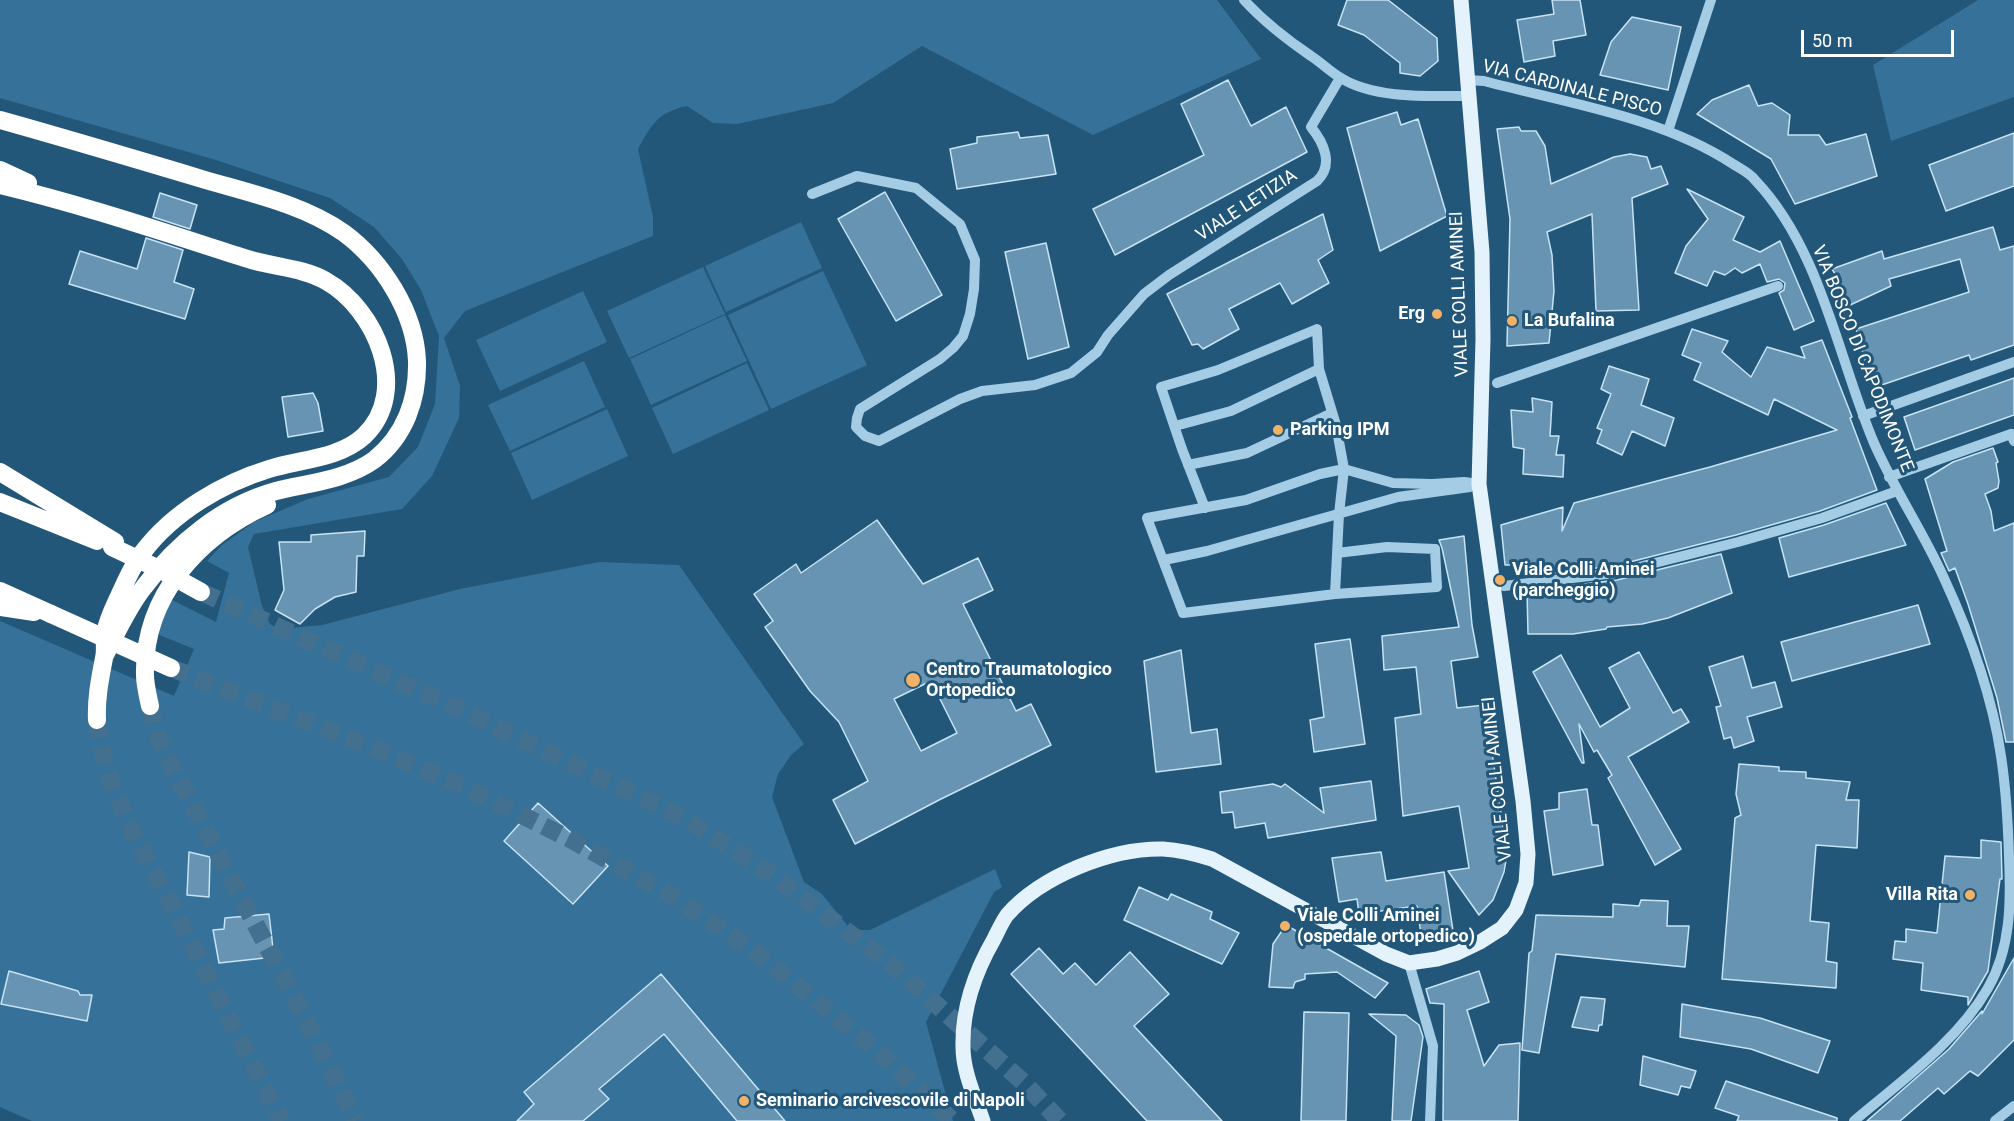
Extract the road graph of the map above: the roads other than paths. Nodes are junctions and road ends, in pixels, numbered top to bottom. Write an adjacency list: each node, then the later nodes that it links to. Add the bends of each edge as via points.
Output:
1 (1244, 0): 4 (street, VIA CARDINALE PISCO, via 1261,19)
2 (1461, 0): 5 (main road, VIALE COLLI AMINEI)
3 (1711, 0): 7 (street)
4 (1340, 78): 5 (street, VIA CARDINALE PISCO, via 1392,93); 10 (street, VIALE LETIZIA, via 1311,127 1324,147 1323,175 1144,294 1085,363 1061,377 1035,385 982,391 960,399 879,441 865,436 856,427 860,409 940,360 963,336 974,289 975,260 960,224 916,188 858,176)
5 (1467, 88): 7 (street, VIA CARDINALE PISCO, via 1484,81); 25 (main road, VIALE COLLI AMINEI, via 1482,252)
6 (0, 120): 24 (highway, via 296,208 363,248 394,289 413,335 417,375 413,398 397,436 373,461 339,477)
7 (1668, 131): 17 (street, VIA BOSCO DI CAPODIMONTE, via 1710,149 1754,178 1774,204 1795,236 1818,286)
8 (0, 170): 11 (highway)
9 (0, 185): 11 (highway)
10 (812, 194)
11 (67, 201): 39 (highway, via 324,280 341,290 368,322 378,341 386,379 379,415 353,444 233,483 191,507 154,538 131,571 111,614 105,634)
12 (1778, 286): 15 (street)
13 (2014, 362): 17 (street)
14 (1318, 369): 16 (street); 18 (street, via 1232,411); 18 (street, via 1317,329 1218,370 1161,387)
15 (1497, 383)
16 (1332, 413): 20 (street, via 1247,453); 21 (street)
17 (1863, 416): 23 (street, VIA BOSCO DI CAPODIMONTE)
18 (1174, 426): 20 (street)
19 (2014, 441): 23 (street, via 2011,434)
20 (1188, 465): 28 (street)
21 (1344, 469): 25 (street, via 1393,483); 28 (street, via 1246,500); 29 (street)
22 (0, 472): 30 (highway)
23 (1889, 477): 26 (street, VIA BOSCO DI CAPODIMONTE)
24 (314, 482): 39 (highway, via 250,500 191,536 143,587); 41 (highway, via 219,533 176,575 158,608 148,640 144,677)
25 (1479, 484): 29 (street, via 1398,497); 43 (main road, VIALE COLLI AMINEI, via 1527,827 1526,884 1516,910 1502,928 1457,953)
26 (1897, 491): 33 (street, via 1822,518 1615,573); 47 (street, VIA BOSCO DI CAPODIMONTE, via 1943,575 1989,703 2001,754 2008,826 2007,939 2000,965 1968,1016 1934,1053)
27 (0, 502): 30 (highway)
28 (1205, 508): 32 (street, via 1147,518)
29 (1339, 514): 31 (street); 32 (street)
30 (114, 544): 35 (highway, bridge)
31 (1337, 553): 36 (street); 36 (street, via 1387,547 1435,549 1437,587)
32 (1164, 560): 36 (street, via 1183,613)
33 (1504, 586)
34 (0, 591): 38 (highway)
35 (201, 591)
36 (1335, 594)
37 (0, 607): 38 (highway)
38 (51, 614): 40 (highway, bridge)
39 (105, 655): 42 (highway)
40 (171, 668)
41 (150, 706)
42 (97, 720)
43 (1409, 963): 45 (main road, via 1212,859 1163,849 1108,857 1079,867 1019,903 1006,917 980,964 964,1025 963,1048); 46 (street, via 1433,1046)
44 (2014, 1106): 48 (street)
45 (983, 1121)
46 (1430, 1121)
47 (1854, 1121)
48 (1995, 1121)

